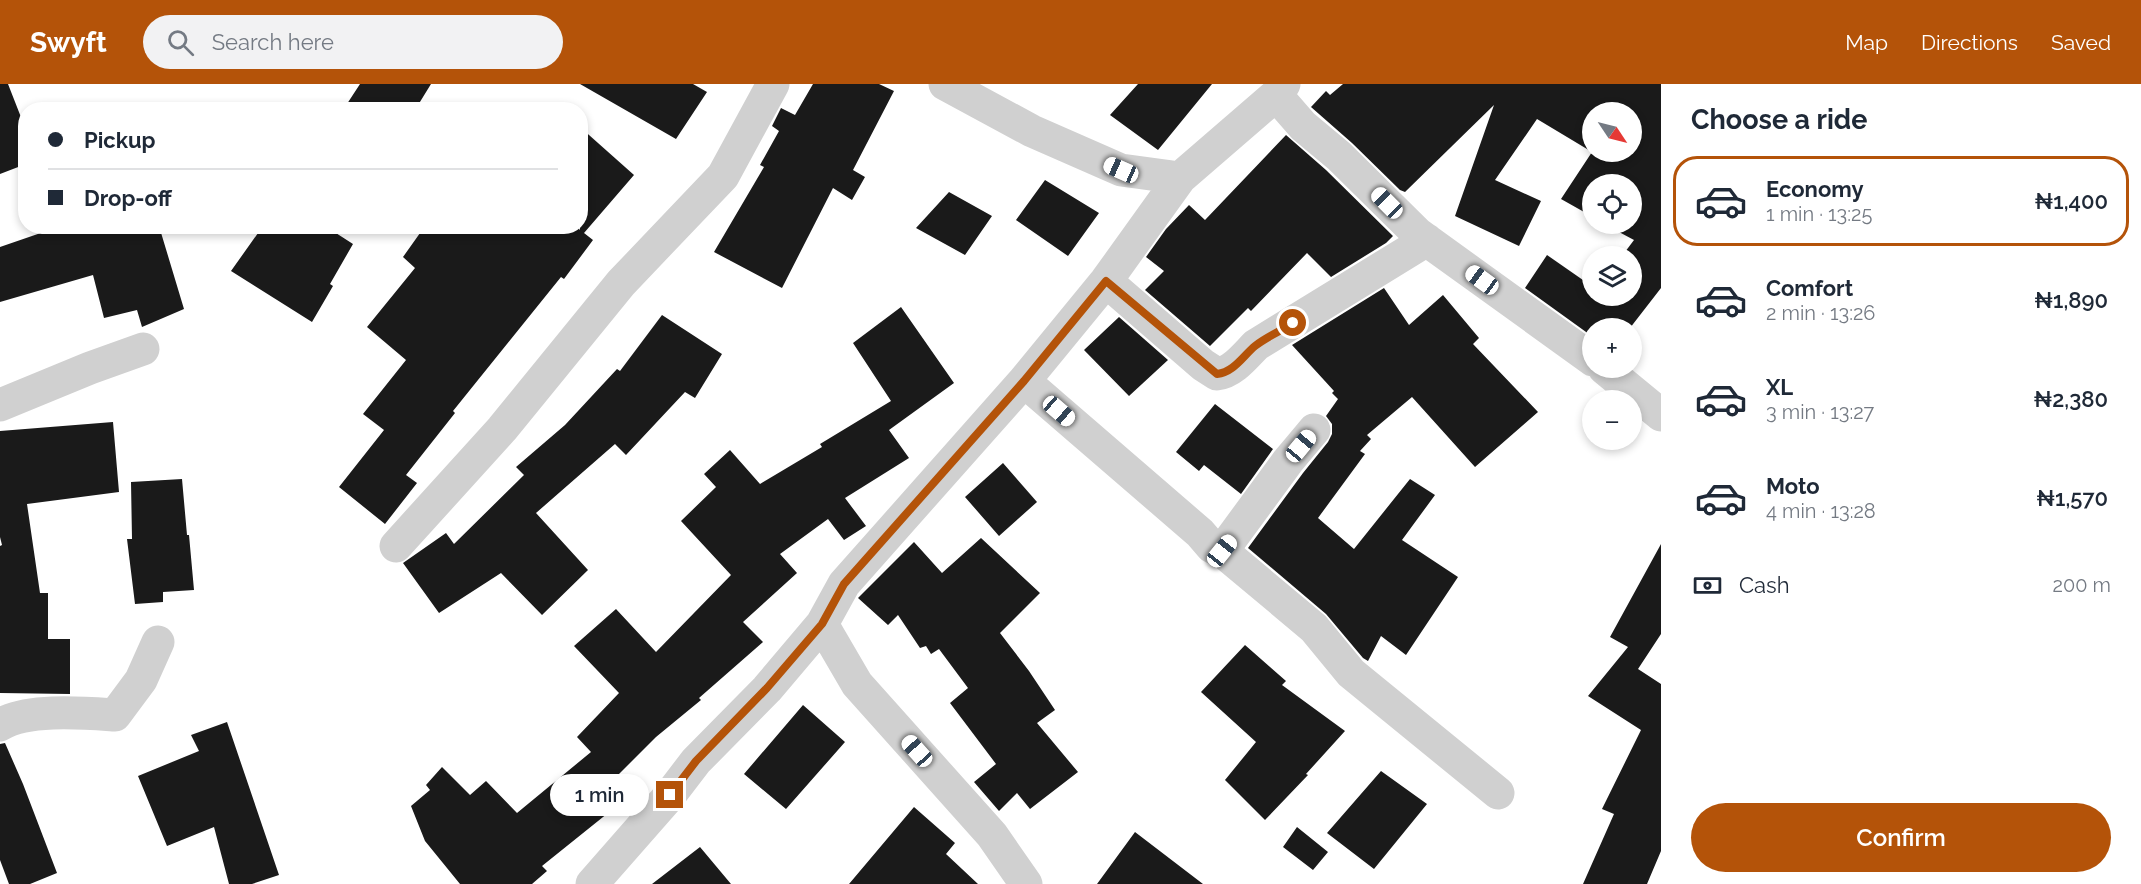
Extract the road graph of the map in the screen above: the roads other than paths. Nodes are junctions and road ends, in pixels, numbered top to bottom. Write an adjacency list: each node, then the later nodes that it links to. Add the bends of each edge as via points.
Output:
1 (773, 84): 14 (street, via 723,176 621,283 502,429)
2 (945, 84): 4 (street, via 1032,131 1121,170)
3 (1280, 90): 4 (street); 5 (street, via 1303,126)
4 (1180, 178): 6 (street)
5 (1427, 240): 6 (street, via 1256,345 1223,374 1203,365); 8 (street)
6 (1106, 281): 10 (street)
7 (143, 349): 11 (street)
8 (1582, 352)
9 (1616, 378): 12 (street)
10 (1024, 381): 15 (street); 16 (street, via 844,584)
11 (0, 405)
12 (1661, 415)
13 (1314, 430): 15 (street)
14 (396, 546)
15 (1222, 551): 19 (street, via 1314,628 1351,673)
16 (822, 624): 20 (street, via 696,761); 21 (street, via 857,684 992,835)
17 (158, 642): 18 (street, via 141,680 115,715 67,711 8,720)
18 (0, 725)
19 (1498, 793)
20 (592, 884)
21 (1026, 884)

